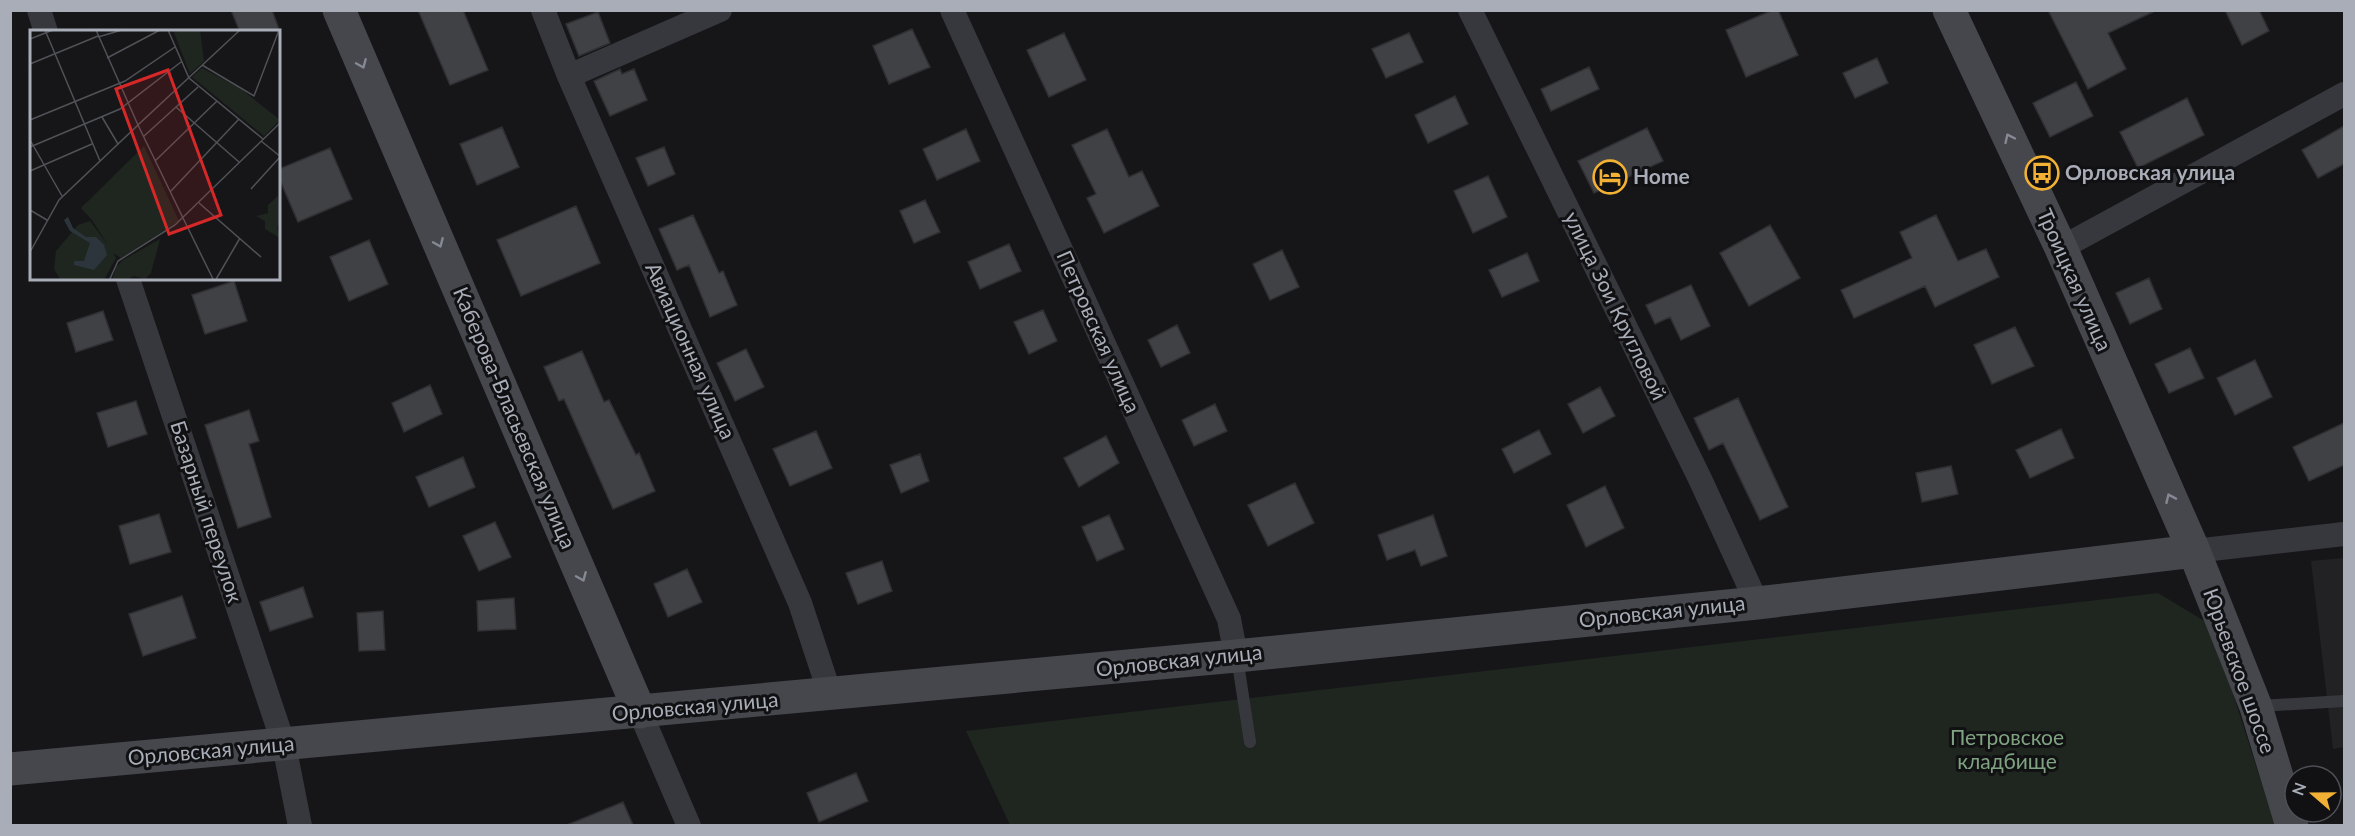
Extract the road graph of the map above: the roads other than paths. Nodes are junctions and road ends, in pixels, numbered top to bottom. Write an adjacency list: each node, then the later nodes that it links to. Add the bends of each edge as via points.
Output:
1 (39, 10): 8 (street)
2 (339, 10): 20 (main road, Каберова-Власьевская улица, one-way to 20)
3 (543, 10): 9 (street, Авиационная улица)
4 (720, 10): 9 (street)
5 (952, 10): 16 (street, Петровская улица, via 1228,619)
6 (1470, 10): 15 (street, улица Зои Кругловой)
7 (1949, 10): 11 (main road, Троицкая улица, one-way to 7)
8 (45, 30)
9 (569, 76): 17 (street, Авиационная улица, via 800,603)
10 (2344, 94): 11 (street)
11 (2061, 248): 14 (main road, Троицкая улица, one-way to 11)
12 (128, 280): 22 (street, Базарный переулок)
13 (2344, 534): 14 (street, Орловская улица)
14 (2194, 551): 15 (main road, Орловская улица); 19 (main road, Юрьевское шоссе)
15 (1757, 603): 16 (main road, Орловская улица)
16 (1236, 656): 17 (main road, Орловская улица); 21 (lane)
17 (830, 694): 20 (main road, Орловская улица)
18 (2344, 701): 19 (lane)
19 (2256, 707): 26 (main road, Юрьевское шоссе)
20 (640, 712): 22 (main road, Орловская улица); 25 (street, Каберова-Власьевская улица)
21 (1250, 742)
22 (284, 745): 23 (main road, Орловская улица); 24 (street, Базарный переулок)
23 (10, 769)
24 (300, 825)
25 (689, 825)
26 (2292, 825)

